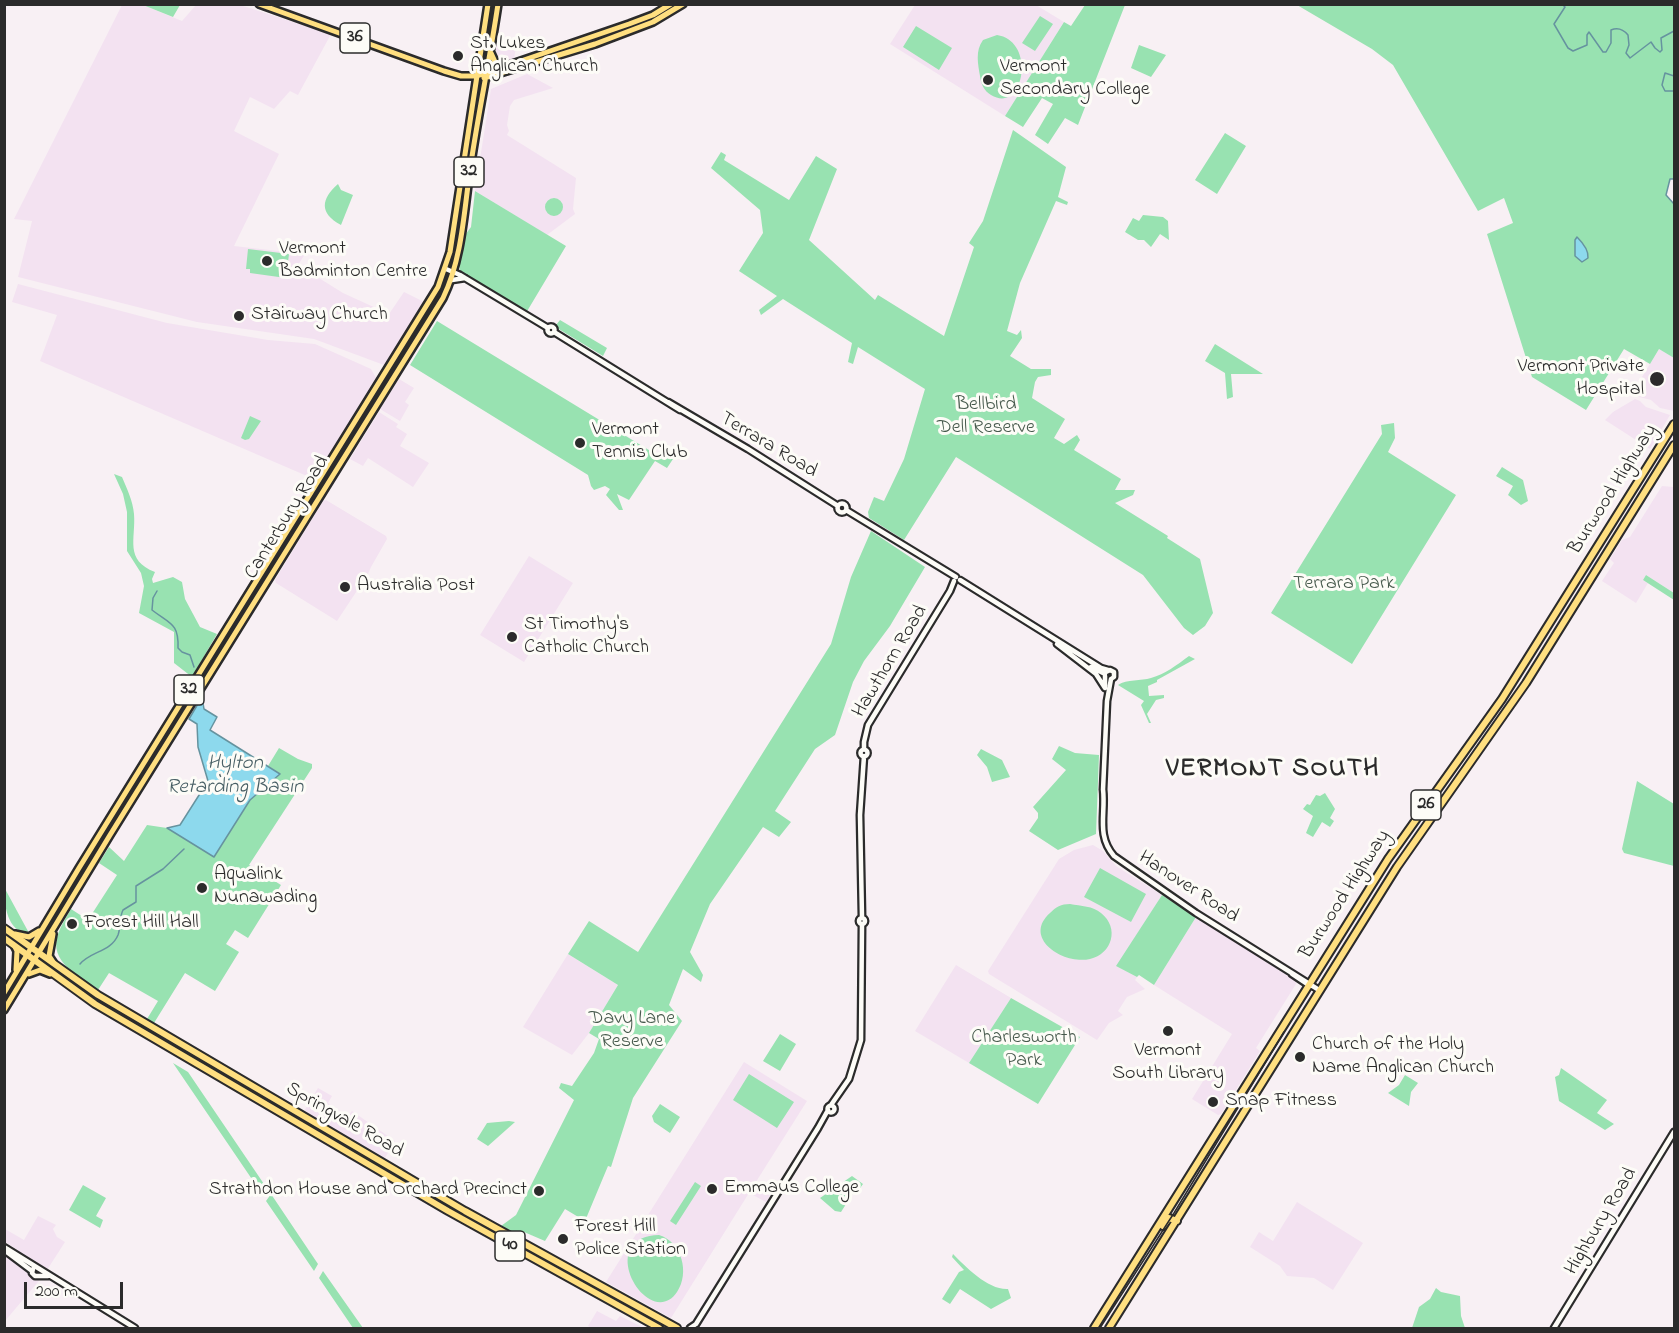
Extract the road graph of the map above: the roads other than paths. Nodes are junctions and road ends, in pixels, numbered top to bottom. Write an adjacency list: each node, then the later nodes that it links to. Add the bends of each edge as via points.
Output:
1 (259, 4): 10 (main road, 36, via 454,74)
2 (488, 4): 10 (main road, Canterbury Road / 32)
3 (498, 4): 8 (main road, Canterbury Road / 32)
4 (671, 4): 6 (main road, 36)
5 (683, 4): 7 (main road, 36)
6 (630, 24): 7 (main road); 9 (main road, 36)
7 (632, 31): 11 (main road, 36)
8 (490, 51): 9 (main road, via 496,64); 11 (main road, Canterbury Road / 32)
9 (503, 68): 11 (main road, 36)
10 (477, 76): 11 (main road, 36); 12 (main road, Canterbury Road / 32)
11 (485, 76): 13 (main road, Canterbury Road / 32)
12 (446, 269): 13 (main road); 18 (main road, Canterbury Road / 32, via 431,301)
13 (454, 272): 14 (main road); 15 (main road, Canterbury Road / 32)
14 (465, 278): 15 (main road); 21 (main road, Terrara Road, via 552,327 554,332 838,506 844,504 846,510)
15 (452, 280): 19 (main road, Canterbury Road / 32)
16 (1674, 424): 28 (highway, Burwood Highway / 26, via 1522,668)
17 (1674, 445): 29 (highway, Burwood Highway / 26, via 1526,683)
18 (294, 521): 19 (main road); 20 (main road, Canterbury Road / 32)
19 (301, 527): 20 (main road); 31 (main road, Canterbury Road / 32)
20 (289, 529): 30 (main road, Canterbury Road / 32)
21 (957, 581): 22 (main road); 63 (main road, Hawthorn Road, via 865,733 867,752 860,815 861,1040 855,1065)
22 (1040, 631): 23 (main road); 24 (main road)
23 (1083, 663): 24 (main road); 26 (main road)
24 (1106, 673): 25 (main road); 25 (main road, via 1111,670); 26 (main road, Hanover Road)
25 (1111, 679): 27 (main road, Hanover Road)
26 (1105, 688): 27 (main road, Hanover Road)
27 (1107, 700): 47 (main road, Hanover Road, via 1103,837 1114,856)
28 (1462, 754): 29 (highway); 44 (highway, Burwood Highway / 26, via 1388,859)
29 (1472, 760): 49 (highway, Burwood Highway / 26, via 1396,867)
30 (102, 831): 31 (main road); 34 (main road, Canterbury Road / 32)
31 (110, 835): 32 (main road, Canterbury Road / 32)
32 (56, 924): 39 (main road, Canterbury Road / 32); 42 (main road, via 49,954)
33 (4, 928): 35 (highway, Springvale Road / 40)
34 (42, 928): 35 (main road, via 30,937); 38 (main road, Canterbury Road / 32)
35 (13, 933): 38 (highway, Springvale Road / 40)
36 (4, 938): 37 (highway, Springvale Road / 40)
37 (14, 944): 40 (highway, Springvale Road / 40); 43 (main road)
38 (32, 946): 39 (highway, Springvale Road / 40); 40 (main road, Canterbury Road / 32)
39 (40, 952): 41 (main road, Canterbury Road / 32); 42 (highway, Springvale Road / 40)
40 (27, 954): 41 (highway, Springvale Road / 40); 43 (main road, Canterbury Road / 32)
41 (35, 960): 45 (highway, Springvale Road / 40); 46 (main road, Canterbury Road / 32)
42 (53, 963): 53 (highway, Springvale Road / 40, via 93,993)
43 (15, 974): 50 (main road, Canterbury Road / 32)
44 (1315, 975): 47 (main road); 48 (highway, Burwood Highway / 26)
45 (57, 977): 46 (main road, via 40,970); 54 (highway, Springvale Road / 40)
46 (24, 978): 52 (main road, Canterbury Road / 32)
47 (1301, 979): 48 (main road, Hanover Road); 51 (main road)
48 (1309, 984): 49 (main road, Hanover Road); 51 (highway, Burwood Highway / 26)
49 (1319, 990): 55 (highway, Burwood Highway / 26)
50 (4, 993)
51 (1302, 995): 56 (highway, Burwood Highway / 26)
52 (4, 1010)
53 (194, 1052): 54 (highway); 66 (highway, Springvale Road / 40, via 465,1211)
54 (196, 1064): 65 (highway, Springvale Road / 40)
55 (1264, 1080): 56 (highway, via 1249,1096); 58 (highway, Burwood Highway / 26)
56 (1240, 1095): 60 (highway, Burwood Highway / 26)
57 (1674, 1132): 70 (main road, Highbury Road)
58 (1177, 1221): 60 (highway, via 1168,1219); 69 (highway, Burwood Highway / 26)
59 (4, 1249): 61 (main road)
60 (1139, 1257): 68 (highway, Burwood Highway / 26)
61 (34, 1268): 62 (main road); 62 (main road, via 34,1275)
62 (40, 1273): 64 (main road, via 53,1277)
63 (695, 1326): 67 (main road)
64 (135, 1329)
65 (660, 1329)
66 (677, 1329)
67 (690, 1329)
68 (1094, 1329)
69 (1109, 1329)
70 (1554, 1329)

